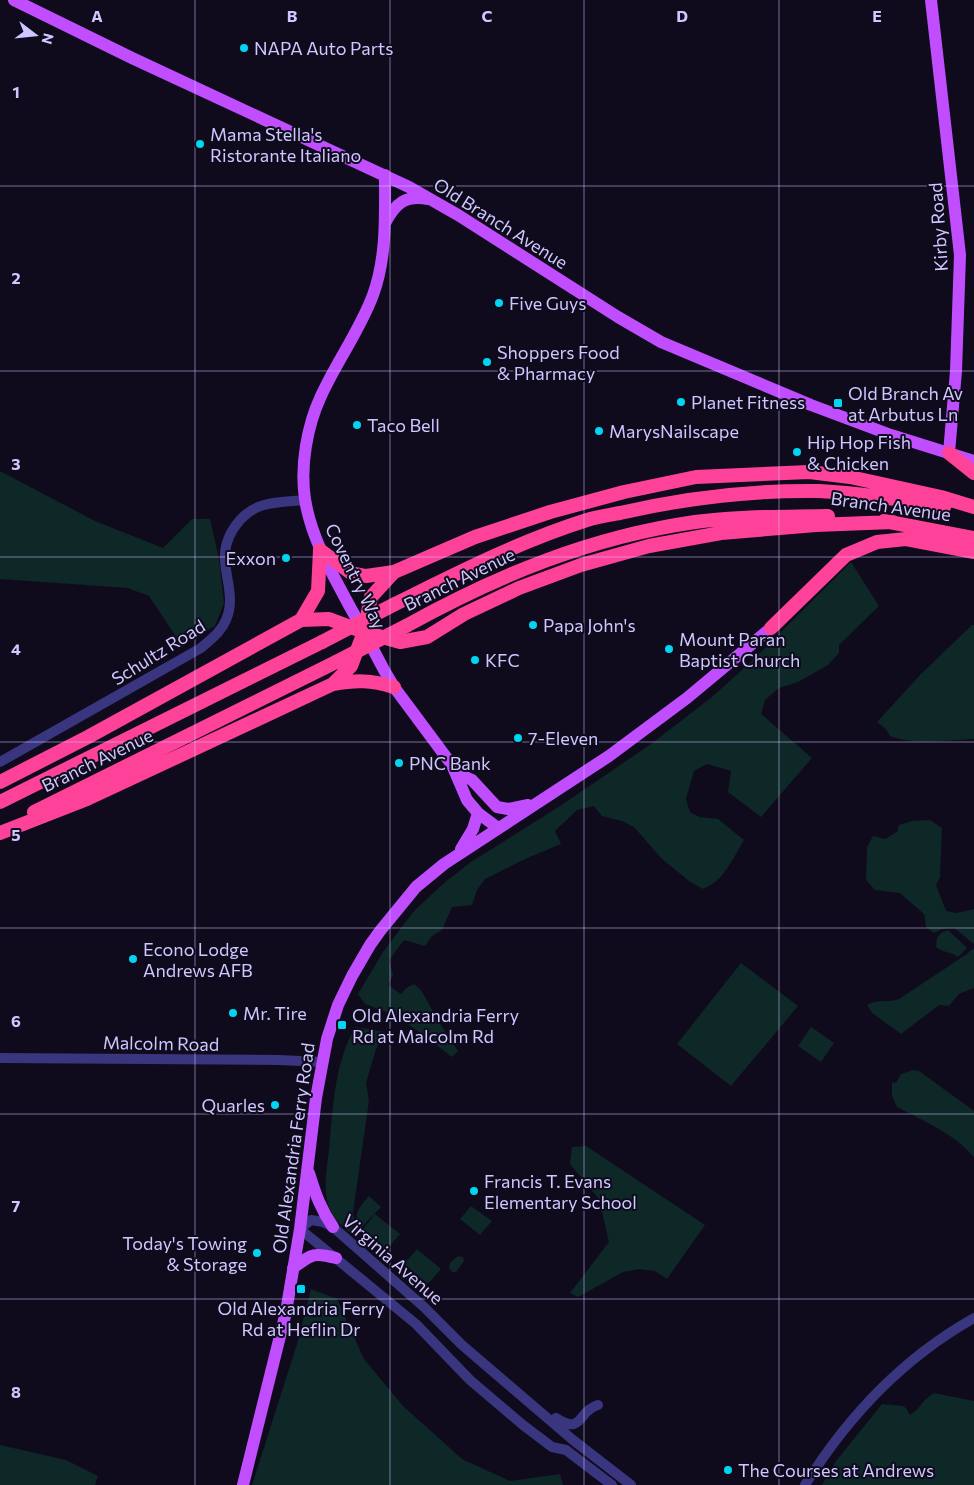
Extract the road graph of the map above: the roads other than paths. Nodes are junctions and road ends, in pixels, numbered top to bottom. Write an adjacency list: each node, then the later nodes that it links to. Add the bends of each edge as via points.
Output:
1 (14, 0): 3 (main road, Old Branch Avenue)
2 (931, 0): 6 (main road, Kirby Road, via 960,255)
3 (385, 175): 4 (main road, Old Branch Avenue); 5 (main road, Coventry Way)
4 (431, 199): 5 (main road, via 420,197 399,203); 6 (main road, Old Branch Avenue, via 661,342 811,405)
5 (384, 225): 9 (main road, Coventry Way, via 381,266 373,296 314,414 304,462)
6 (949, 453): 7 (main road, Old Branch Avenue); 8 (highway)
7 (974, 461)
8 (974, 473)
9 (305, 500): 14 (main road, Coventry Way); 22 (street, Schultz Road, via 271,503 250,510 239,520 226,546 231,599 227,618 219,633 201,648)
10 (974, 507): 16 (highway, via 850,477 808,472 696,478 624,492 550,512 475,537)
11 (974, 512): 26 (highway, Branch Avenue, bridge, via 821,491 726,494 587,520 493,556)
12 (893, 522): 13 (highway, Branch Avenue); 19 (highway, via 722,533 649,546 581,565 519,588 464,614 427,638 400,642); 29 (highway, Branch Avenue, bridge, via 841,515 754,516 697,522 595,544 529,566 472,591)
13 (974, 538)
14 (320, 550): 16 (highway, via 350,573 366,576); 17 (highway, via 318,591); 19 (main road, Coventry Way)
15 (974, 552): 18 (highway, via 906,539 877,542 846,555)
16 (394, 572): 19 (highway, via 371,597)
17 (301, 620): 19 (highway, via 329,619); 24 (highway)
18 (771, 628): 27 (main road, Old Alexandria Ferry Road, via 687,698 609,756)
19 (364, 632): 20 (highway, via 351,666); 21 (main road, Coventry Way)
20 (332, 684): 21 (highway, via 356,680 376,681); 31 (highway, via 87,799)
21 (394, 687): 23 (main road, Coventry Way)
22 (0, 762)
23 (456, 773): 25 (main road, Coventry Way, via 472,780); 28 (main road, Coventry Way, via 467,800)
24 (0, 782)
25 (488, 795): 27 (main road, Coventry Way, via 497,807 508,809); 30 (main road)
26 (0, 802)
27 (536, 804): 30 (main road, Old Alexandria Ferry Road)
28 (478, 814): 30 (main road, Coventry Way); 32 (main road)
29 (0, 828)
30 (498, 828): 32 (main road, Old Alexandria Ferry Road)
31 (0, 833)
32 (458, 854): 34 (main road, Old Alexandria Ferry Road, via 416,887 370,945 338,1005)
33 (0, 1058): 34 (street, Malcolm Road)
34 (322, 1062): 35 (main road, Old Alexandria Ferry Road)
35 (307, 1166): 36 (main road, via 313,1190); 37 (main road, Old Alexandria Ferry Road)
36 (334, 1227): 37 (street, Virginia Avenue, via 311,1220); 42 (street, Virginia Avenue, via 462,1345)
37 (300, 1229): 38 (street, Virginia Avenue); 39 (main road, Old Alexandria Ferry Road)
38 (336, 1258): 39 (main road, via 316,1254); 44 (street, Virginia Avenue, via 416,1324 470,1380 523,1425 552,1447 566,1450)
39 (293, 1268): 43 (main road, Old Alexandria Ferry Road, via 286,1312)
40 (974, 1318): 46 (street, via 928,1347 882,1386 849,1422)
41 (598, 1405): 42 (street, via 591,1407 580,1422 571,1425)
42 (544, 1415): 45 (street, Virginia Avenue)
43 (243, 1485)
44 (612, 1485)
45 (631, 1485)
46 (805, 1485)

